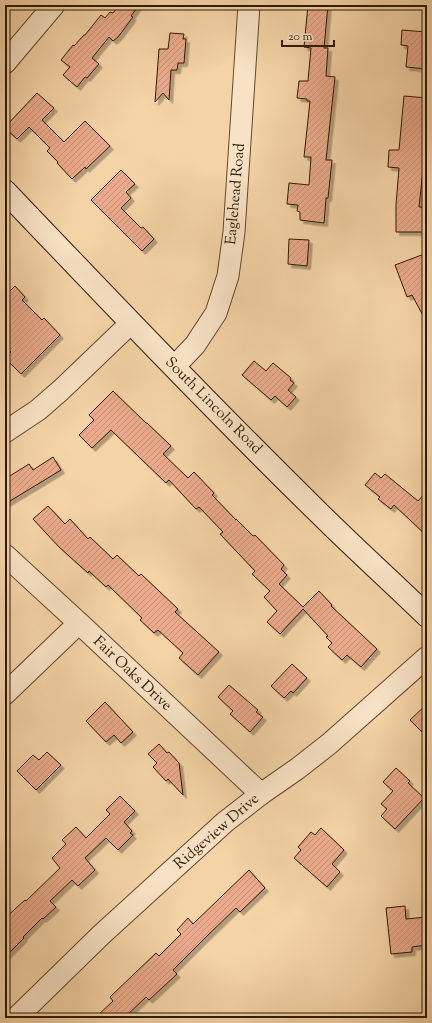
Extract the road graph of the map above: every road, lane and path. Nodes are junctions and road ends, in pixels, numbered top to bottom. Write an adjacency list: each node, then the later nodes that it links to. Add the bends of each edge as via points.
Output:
1 (54, 5): 3 (street)
2 (249, 5): 6 (street, Eaglehead Road, via 234,232 228,276 216,313 195,345)
3 (5, 64)
4 (5, 191): 5 (street, South Lincoln Road)
5 (131, 323): 6 (street, South Lincoln Road); 7 (street, via 38,410)
6 (174, 367): 9 (street, South Lincoln Road, via 318,512)
7 (5, 432)
8 (5, 555): 10 (street, Fair Oaks Drive)
9 (427, 616)
10 (79, 624): 12 (street); 13 (street, Fair Oaks Drive)
11 (427, 657): 13 (street, Ridgeview Drive, via 329,744)
12 (5, 694)
13 (261, 794): 14 (street, Ridgeview Drive, via 225,822 101,935)
14 (16, 1018)

